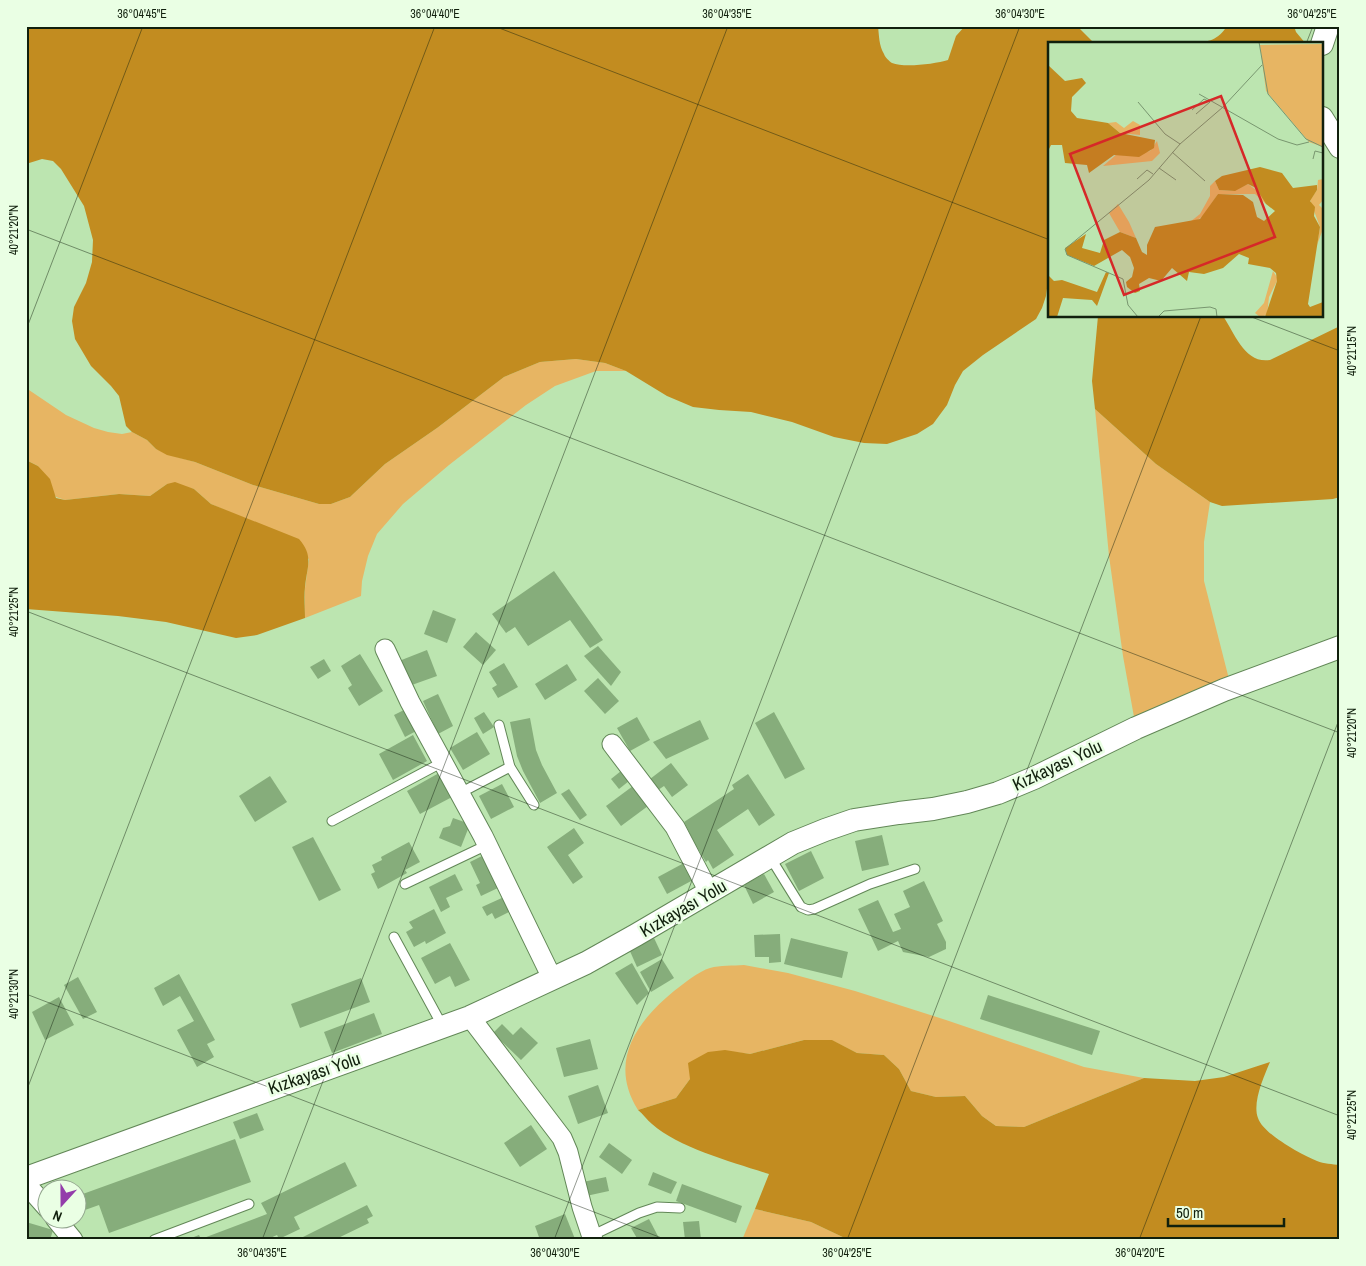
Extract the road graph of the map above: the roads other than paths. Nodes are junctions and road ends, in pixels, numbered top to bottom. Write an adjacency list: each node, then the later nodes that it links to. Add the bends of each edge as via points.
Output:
1 (1328, 26): 2 (street)
2 (1323, 42)
3 (1324, 121): 4 (street)
4 (1340, 147)
5 (1340, 647): 15 (street, Kızkayası Yolu, via 1171,713 998,792 934,809 854,820 793,844)
6 (385, 649): 9 (street)
7 (499, 725): 10 (lane)
8 (612, 744): 18 (street, via 675,827)
9 (443, 762): 11 (street); 13 (lane)
10 (510, 767): 11 (lane); 12 (lane)
11 (460, 793): 14 (street)
12 (534, 805)
13 (332, 821)
14 (487, 845): 17 (lane); 20 (street)
15 (770, 857): 16 (lane, via 801,907 808,910); 18 (street, Kızkayası Yolu)
16 (915, 869)
17 (405, 884)
18 (709, 892): 20 (street, Kızkayası Yolu, via 586,963)
19 (394, 937): 22 (lane)
20 (552, 978): 21 (street, Kızkayası Yolu)
21 (470, 1017): 22 (street, Kızkayası Yolu); 29 (street, via 562,1138)
22 (443, 1027): 23 (street, Kızkayası Yolu)
23 (26, 1178)
24 (26, 1184): 25 (street)
25 (38, 1198)
26 (248, 1204): 31 (lane)
27 (680, 1208): 29 (lane, via 657,1207 639,1213)
28 (63, 1228): 30 (street)
29 (592, 1238)
30 (73, 1240)
31 (154, 1240)

